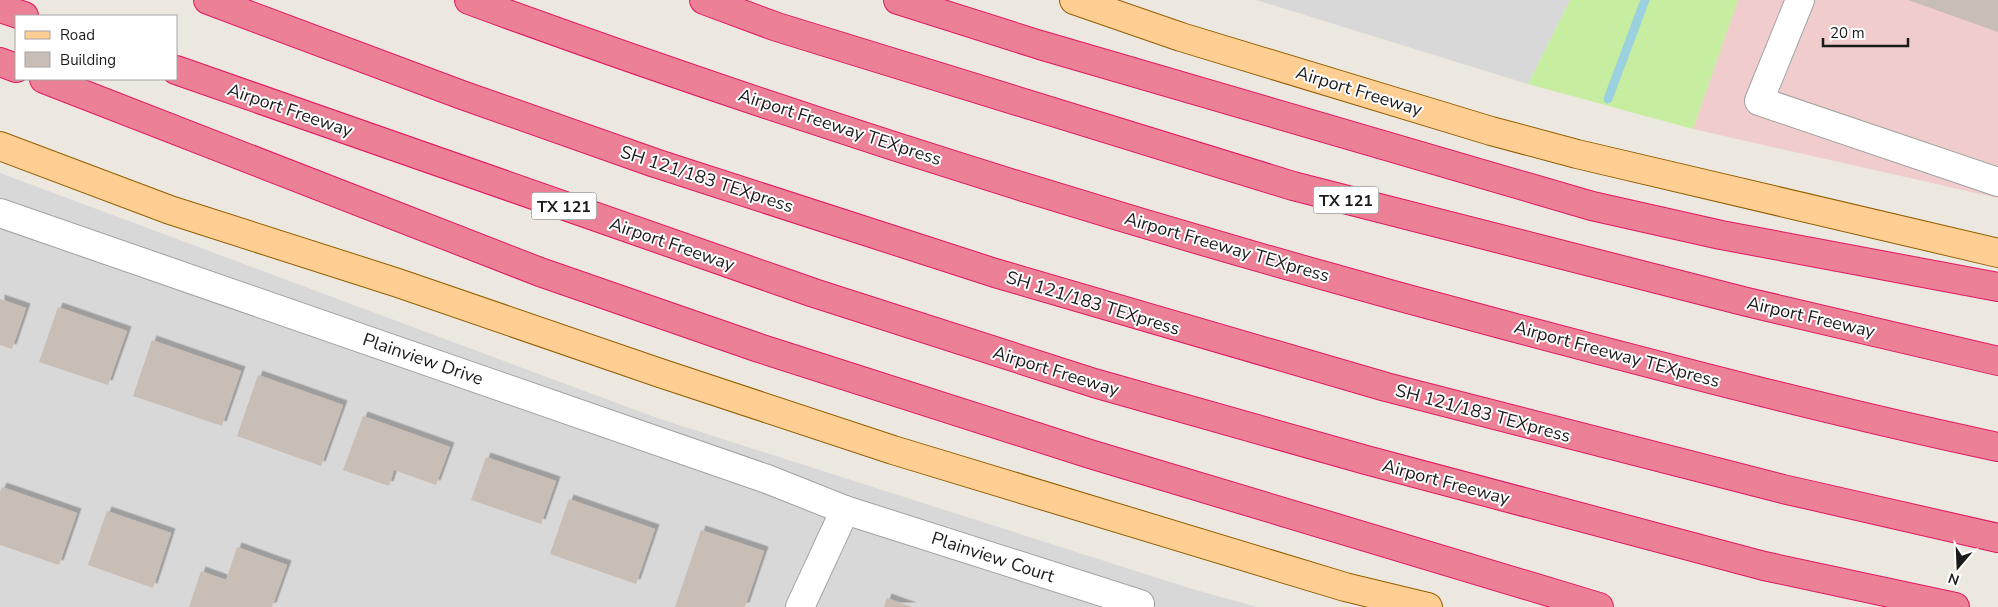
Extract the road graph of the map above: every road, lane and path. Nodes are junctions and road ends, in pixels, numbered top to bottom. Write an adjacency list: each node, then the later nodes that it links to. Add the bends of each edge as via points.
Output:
1 (208, 0): 21 (highway, SH 121/183 TEXpress, via 655,163 1023,282 1404,392 1783,489)
2 (469, 0): 19 (highway, Airport Freeway TEXpress, via 677,74 1001,180 1393,296 1782,397)
3 (704, 0): 18 (highway, Airport Freeway / TX 121, via 777,27 1293,186 1746,302)
4 (898, 0): 17 (highway, via 1040,45 1592,206 1721,235)
5 (1074, 0): 16 (main road, Airport Freeway, via 1181,37 1548,146)
6 (1800, 0): 14 (street, via 1759,101)
7 (0, 8): 8 (highway)
8 (21, 15)
9 (0, 62): 10 (highway)
10 (15, 68)
11 (178, 71): 26 (highway, Airport Freeway / TX 121, via 814,293 1094,383 1366,460 1764,566)
12 (47, 80): 25 (highway, via 540,272 759,348 1090,454)
13 (0, 146): 24 (main road, via 170,210 398,283 893,450 1345,587)
14 (1998, 182)
15 (0, 213): 20 (street, Plainview Drive, via 767,479)
16 (1998, 253)
17 (1998, 287)
18 (1998, 361)
19 (1998, 446)
20 (845, 510): 22 (street, Plainview Court); 23 (street)
21 (1998, 538)
22 (1140, 604)
23 (800, 607)
24 (1428, 607)
25 (1599, 607)
26 (1955, 607)

